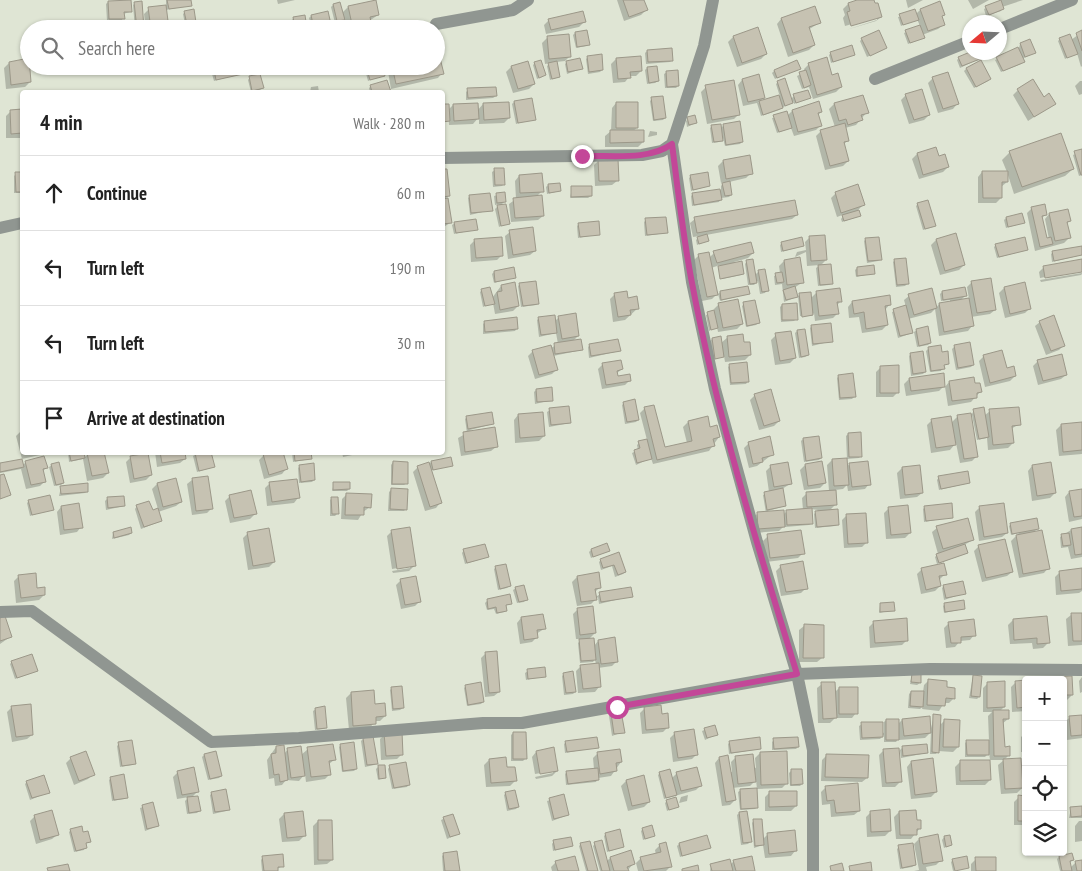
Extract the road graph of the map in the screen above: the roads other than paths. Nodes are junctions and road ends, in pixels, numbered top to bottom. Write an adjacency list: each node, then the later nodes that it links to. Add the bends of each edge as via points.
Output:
1 (528, 0): 4 (street, via 513,10)
2 (714, 0): 8 (street, via 704,46)
3 (1072, 0): 5 (street)
4 (445, 22)
5 (1007, 26)
6 (962, 44): 7 (street)
7 (875, 79)
8 (672, 144): 9 (street, via 662,151 642,155); 14 (street, via 692,282 715,389)
9 (445, 158)
10 (20, 223): 11 (street)
11 (0, 228)
12 (0, 612): 14 (street, via 32,611 211,742 549,720)
13 (1082, 670): 14 (street, via 930,669)
14 (797, 674): 15 (street, via 813,750)
15 (813, 871)

